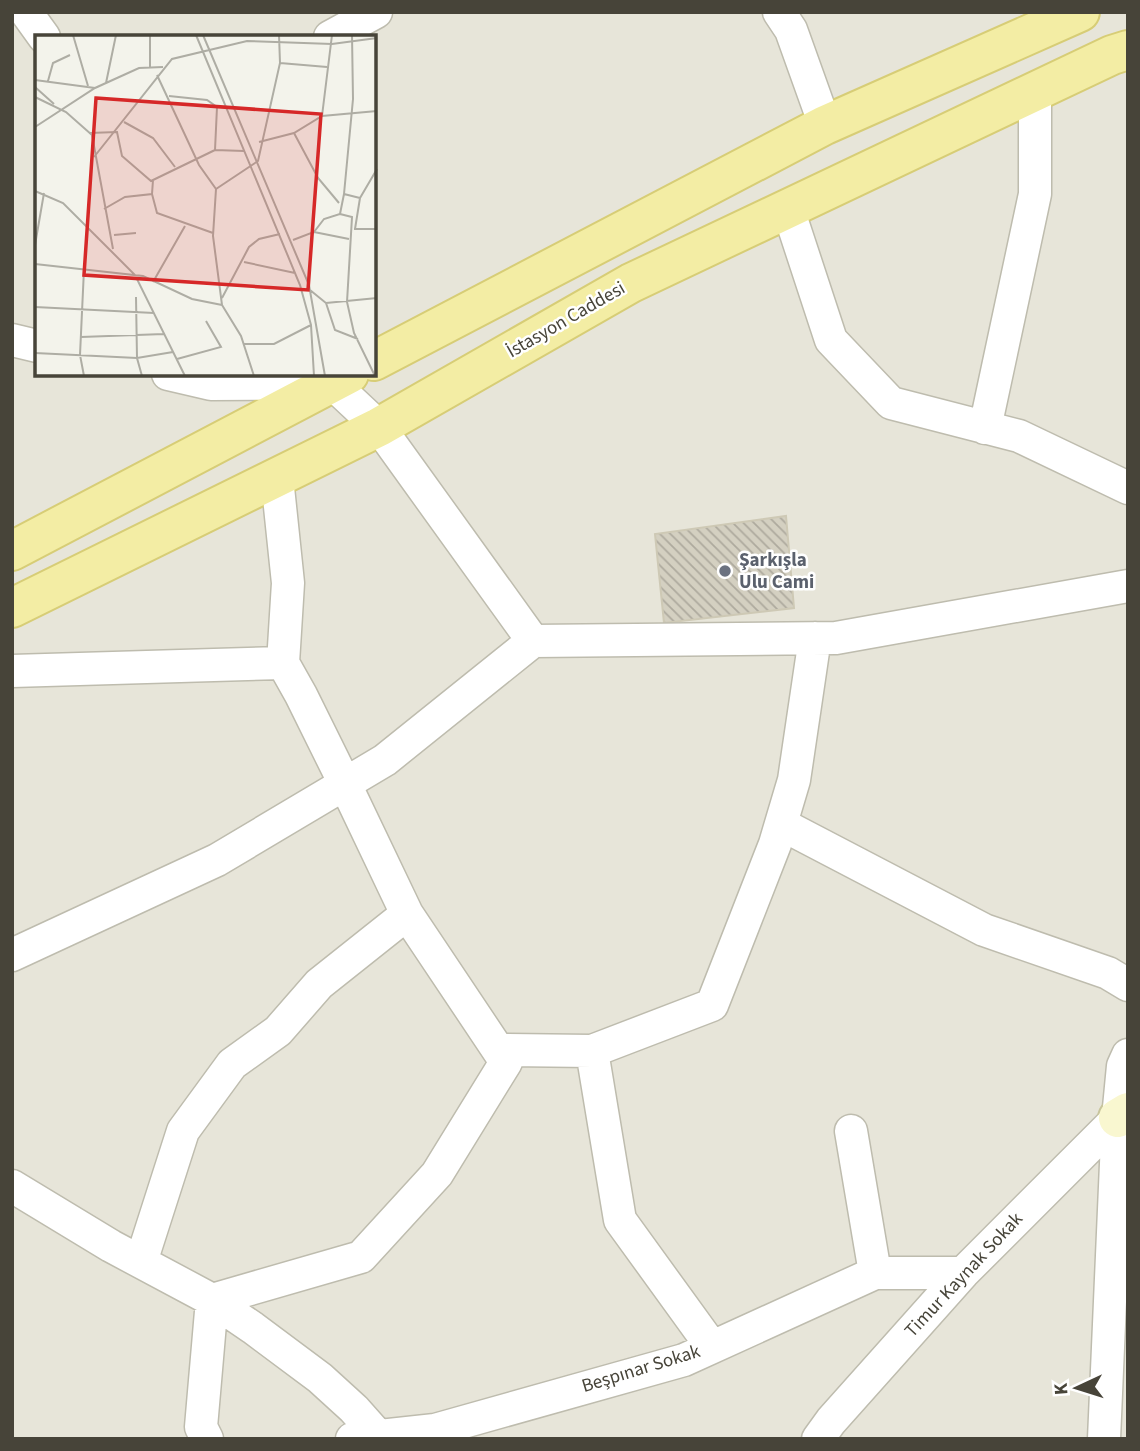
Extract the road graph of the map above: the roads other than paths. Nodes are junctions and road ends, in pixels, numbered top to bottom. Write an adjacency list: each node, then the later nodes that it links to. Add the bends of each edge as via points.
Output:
1 (26, 12): 5 (street)
2 (376, 12): 6 (street)
3 (779, 12): 9 (street, via 791,30)
4 (1080, 12): 9 (main road)
5 (43, 35)
6 (334, 35)
7 (1128, 50): 8 (main road, İstasyon Caddesi)
8 (1035, 92): 10 (main road, İstasyon Caddesi); 18 (street, via 1035,194)
9 (825, 125): 13 (main road)
10 (788, 209): 17 (main road, İstasyon Caddesi, via 631,283); 18 (street, via 831,340 891,403)
11 (12, 340): 12 (street)
12 (35, 346)
13 (376, 360)
14 (185, 376): 15 (street)
15 (210, 379): 16 (street)
16 (340, 379): 17 (street); 21 (main road)
17 (379, 427): 19 (main road, İstasyon Caddesi); 25 (street)
18 (985, 428): 20 (street, via 1019,436)
19 (277, 478): 23 (main road, İstasyon Caddesi); 26 (street, via 288,583)
20 (1128, 488)
21 (12, 551)
22 (1128, 586): 24 (street, via 836,638)
23 (12, 608)
24 (814, 638): 25 (street); 29 (street, via 794,780)
25 (533, 641): 28 (street, via 385,760)
26 (283, 663): 27 (street); 28 (street)
27 (12, 671)
28 (345, 784): 30 (street); 31 (street, via 217,860)
29 (781, 824): 32 (street, via 984,930 1108,973); 34 (street, via 712,1005)
30 (407, 914): 33 (street); 39 (street, via 319,984 278,1031 232,1065 183,1131)
31 (12, 955)
32 (1128, 985)
33 (499, 1050): 34 (street); 42 (street, via 506,1062 437,1174 362,1256)
34 (592, 1051): 43 (street, via 620,1220)
35 (1128, 1055): 36 (street, via 1123,1066)
36 (1123, 1115): 41 (street, Timur Kaynak Sokak); 47 (street)
37 (851, 1131): 40 (street)
38 (12, 1186): 39 (street)
39 (141, 1262): 42 (street)
40 (874, 1273): 41 (street, Beşpınar Sokak); 43 (street, Beşpınar Sokak)
41 (962, 1273): 46 (street, Timur Kaynak Sokak)
42 (212, 1300): 44 (street, via 320,1378 354,1409); 45 (street, via 201,1427)
43 (712, 1347): 44 (street, Beşpınar Sokak, via 684,1360 435,1430)
44 (365, 1437)
45 (207, 1439)
46 (818, 1439)
47 (1104, 1439)

